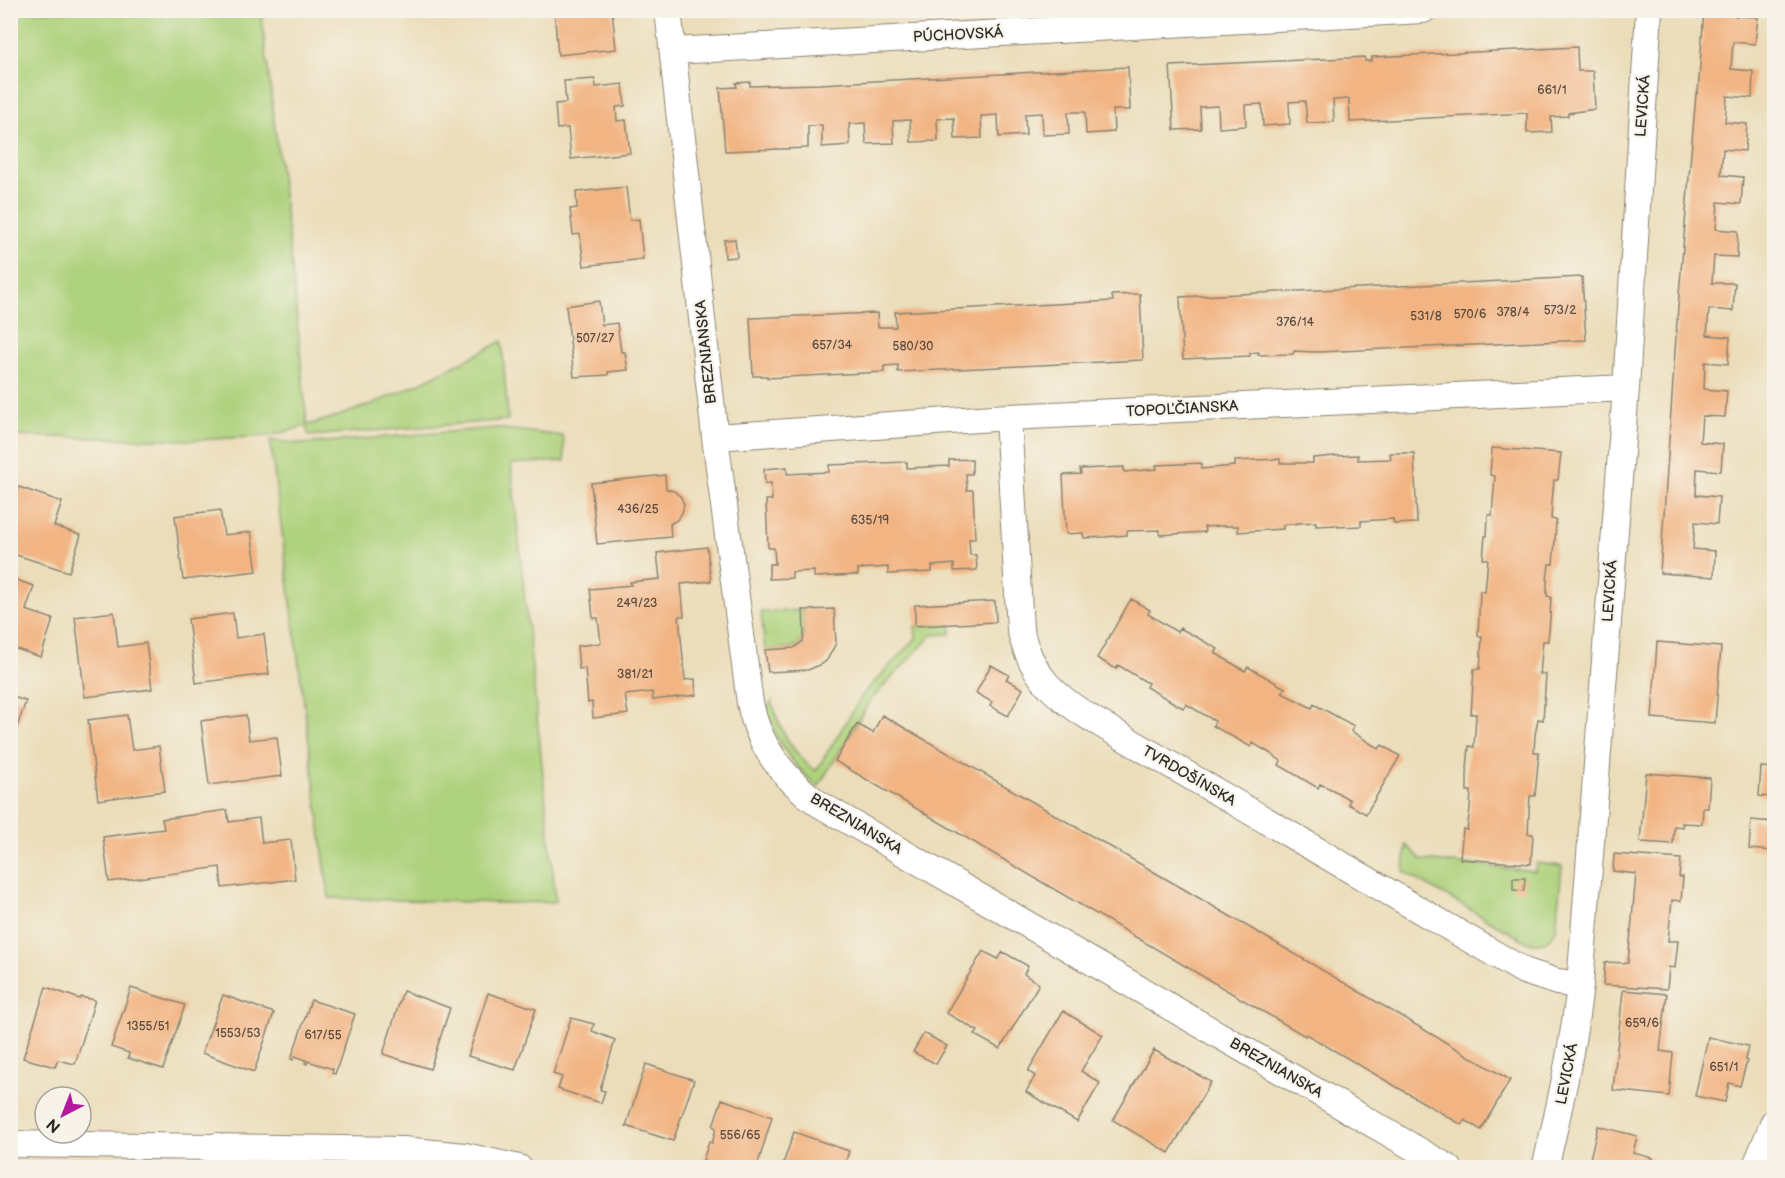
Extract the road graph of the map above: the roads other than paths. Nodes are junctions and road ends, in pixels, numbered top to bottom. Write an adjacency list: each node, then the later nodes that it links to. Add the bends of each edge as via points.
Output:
1 (668, 10): 4 (street, BREZNIANSKA)
2 (1423, 10): 4 (street, PÚCHOVSKÁ)
3 (1649, 10): 5 (street, LEVICKÁ)
4 (673, 51): 7 (street, BREZNIANSKA)
5 (1626, 388): 6 (street, TOPOĽČIANSKA); 8 (street, LEVICKÁ)
6 (1008, 417): 7 (street, TOPOĽČIANSKA); 8 (street, TVRDOŠÍNSKA, via 1020,629 1027,654 1045,684 1070,706 1524,971)
7 (727, 436): 13 (street, BREZNIANSKA, via 753,717 769,754 799,789 839,816)
8 (1580, 986): 14 (street, LEVICKÁ, via 1570,1059)
9 (1774, 1122): 15 (street)
10 (10, 1144): 11 (street)
11 (217, 1157): 12 (street, via 403,1150 465,1156)
12 (519, 1167)
13 (1449, 1167)
14 (1545, 1167)
15 (1755, 1167)

